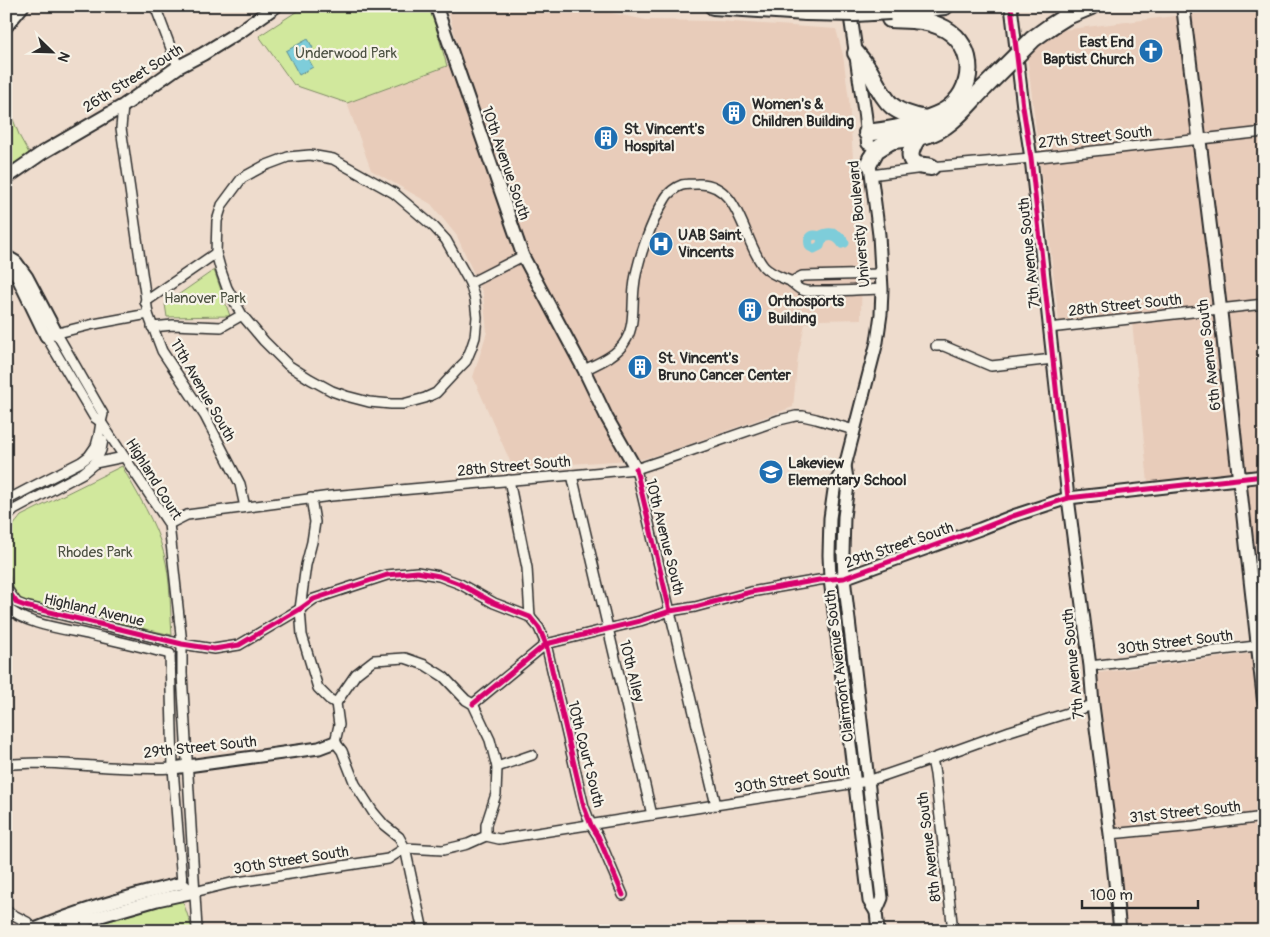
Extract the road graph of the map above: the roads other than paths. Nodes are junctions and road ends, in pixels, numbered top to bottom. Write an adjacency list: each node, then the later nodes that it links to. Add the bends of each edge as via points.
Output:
1 (10, 6): 12 (street)
2 (23, 6): 14 (street)
3 (155, 6): 16 (street)
4 (276, 6): 16 (main road, 26th Street South)
5 (436, 6): 30 (street, 10th Avenue South)
6 (713, 6): 13 (highway, via 772,10 780,16)
7 (849, 6): 15 (main road, University Boulevard)
8 (945, 6): 13 (highway)
9 (1011, 6): 24 (street, 7th Avenue South)
10 (1091, 6): 20 (highway, bridge, via 1067,16 1033,39 946,125)
11 (1183, 6): 23 (main road, 6th Avenue South)
12 (6, 10)
13 (890, 15): 18 (highway, via 940,26 958,39 966,54 968,80 961,94 946,110)
14 (6, 27)
15 (856, 53): 18 (highway, via 891,105 905,114); 21 (main road, University Boulevard)
16 (178, 67): 17 (main road, 26th Street South)
17 (122, 106): 27 (main road, 26th Street South); 36 (street, 11th Avenue South, via 121,128)
18 (926, 119): 21 (highway)
19 (1264, 132): 23 (street, 27th Street South)
20 (919, 136): 22 (highway); 25 (highway, via 910,149 911,158 917,164)
21 (867, 138): 22 (highway); 26 (street, University Boulevard)
22 (892, 140): 26 (highway, via 876,150)
23 (1200, 140): 24 (street, 27th Street South); 38 (main road, 6th Avenue South)
24 (1031, 158): 25 (street, 27th Street South); 42 (street, 7th Avenue South)
25 (931, 167): 26 (street, 27th Street South)
26 (870, 169): 32 (street, University Boulevard)
27 (6, 178)
28 (216, 253): 34 (street, via 217,221 222,205 242,178 288,157 310,155 333,159 394,193 446,240); 36 (street); 40 (street, via 227,288)
29 (6, 256): 43 (street, via 16,262 27,277)
30 (523, 256): 34 (street); 46 (street, 10th Avenue South)
31 (6, 266): 43 (street, via 16,274)
32 (881, 274): 33 (street, via 802,276); 35 (street, University Boulevard)
33 (792, 282): 35 (street, via 802,290); 46 (street, via 774,275 764,266 730,200 720,189 704,184 683,185 665,197 639,262 627,338 618,351)
34 (470, 283): 40 (street, via 477,327 466,361 436,393 402,404 357,400 310,379 288,365)
35 (882, 289): 48 (street, University Boulevard, via 877,342)
36 (145, 302): 39 (street, 11th Avenue South)
37 (1264, 304): 38 (street, 28th Street South)
38 (1220, 308): 42 (street, 28th Street South); 55 (main road, 6th Avenue South)
39 (148, 314): 41 (street, 11th Avenue South); 43 (street)
40 (242, 315): 41 (street, via 221,327)
41 (152, 327): 60 (street, 11th Avenue South, via 162,351 205,416 240,484)
42 (1049, 328): 45 (street, 7th Avenue South)
43 (52, 335): 47 (street, via 94,417)
44 (936, 346): 45 (street, via 944,346 990,366)
45 (1054, 359): 58 (street, 7th Avenue South)
46 (584, 370): 52 (street, 10th Avenue South)
47 (100, 422): 49 (street, Highland Court); 50 (street, via 103,441); 59 (street, via 96,446 89,456)
48 (854, 430): 51 (street, University Boulevard); 52 (street, 28th Street South, via 804,416 789,417)
49 (124, 457): 50 (street); 62 (street, Highland Court)
50 (95, 463): 61 (street, via 83,473 14,510)
51 (845, 466): 63 (street, Clairmont Avenue South, via 848,485 844,517); 64 (street, Clairmont Avenue South, via 835,483 830,518)
52 (636, 469): 53 (street, 28th Street South); 68 (street, 10th Avenue South)
53 (572, 475): 56 (street, 28th Street South); 70 (street, 10th Alley)
54 (1264, 476): 55 (street, 29th Street South)
55 (1239, 478): 58 (street, 29th Street South); 73 (main road, 6th Avenue South)
56 (509, 480): 57 (street, 28th Street South); 69 (street, via 527,568)
57 (311, 498): 60 (street, 28th Street South); 67 (street, via 315,522)
58 (1068, 498): 63 (street, 29th Street South); 75 (street, 7th Avenue South)
59 (6, 502)
60 (244, 507): 62 (street, 28th Street South, via 187,515)
61 (6, 518)
62 (169, 524): 71 (street, Highland Court)
63 (844, 578): 64 (street, 29th Street South); 87 (street, Clairmont Avenue South)
64 (830, 579): 68 (street, 29th Street South, via 751,592); 88 (street, Clairmont Avenue South)
65 (8, 593): 71 (street, Highland Avenue, via 25,606)
66 (6, 607): 74 (street, Highland Avenue, via 32,622)
67 (300, 609): 69 (street, Highland Avenue, via 314,599 368,580 418,572 460,584 494,603); 71 (street, Highland Avenue, via 239,645 214,649); 77 (street, via 302,635 318,688)
68 (670, 611): 70 (street, 29th Street South); 89 (street, 10th Avenue South)
69 (530, 617): 72 (street, 10th Court South)
70 (607, 628): 72 (street, 29th Street South); 90 (street, 10th Alley)
71 (182, 644): 74 (street); 84 (street)
72 (546, 644): 78 (street, 29th Street South); 92 (street, 10th Court South)
73 (1260, 646): 75 (street, 30th Street South); 76 (main road, 6th Avenue South)
74 (170, 654): 86 (street)
75 (1090, 666): 79 (street, 7th Avenue South)
76 (1264, 700)
77 (336, 703): 78 (street, via 356,674 374,660 405,658 425,664); 80 (street, via 339,724)
78 (473, 704): 85 (street, via 490,740)
79 (1093, 705): 82 (street, 30th Street South); 93 (street, 7th Avenue South)
80 (336, 742): 84 (street, 29th Street South, via 319,748); 95 (street, via 355,784 373,812 399,837)
81 (532, 756): 85 (street)
82 (932, 760): 87 (street, 30th Street South); 106 (street, 8th Avenue South)
83 (6, 764): 86 (street, 29th Street South)
84 (187, 766): 86 (street, 29th Street South); 97 (street)
85 (497, 767): 94 (street, via 496,794 486,825)
86 (174, 768): 96 (street)
87 (868, 781): 88 (street, 30th Street South); 100 (street, Clairmont Avenue South, via 882,898)
88 (855, 783): 89 (street, 30th Street South); 100 (street, Clairmont Avenue South, via 869,901)
89 (716, 805): 90 (street, 30th Street South)
90 (652, 815): 92 (street, 30th Street South)
91 (1264, 817): 93 (street, 31st Street South)
92 (591, 825): 94 (street, 30th Street South, via 499,839); 98 (street, 10th Court South)
93 (1110, 834): 107 (street, 7th Avenue South)
94 (486, 836): 95 (street, via 443,850)
95 (405, 848): 97 (street, 30th Street South, via 388,859 232,882); 104 (street)
96 (182, 883): 97 (street); 101 (street, via 62,917)
97 (194, 892): 102 (street); 103 (street)
98 (623, 895)
99 (6, 911): 101 (street)
100 (876, 912): 105 (street, Clairmont Avenue South)
101 (35, 930)
102 (53, 931)
103 (198, 931)
104 (423, 931)
105 (878, 931)
106 (953, 931)
107 (1120, 931)

